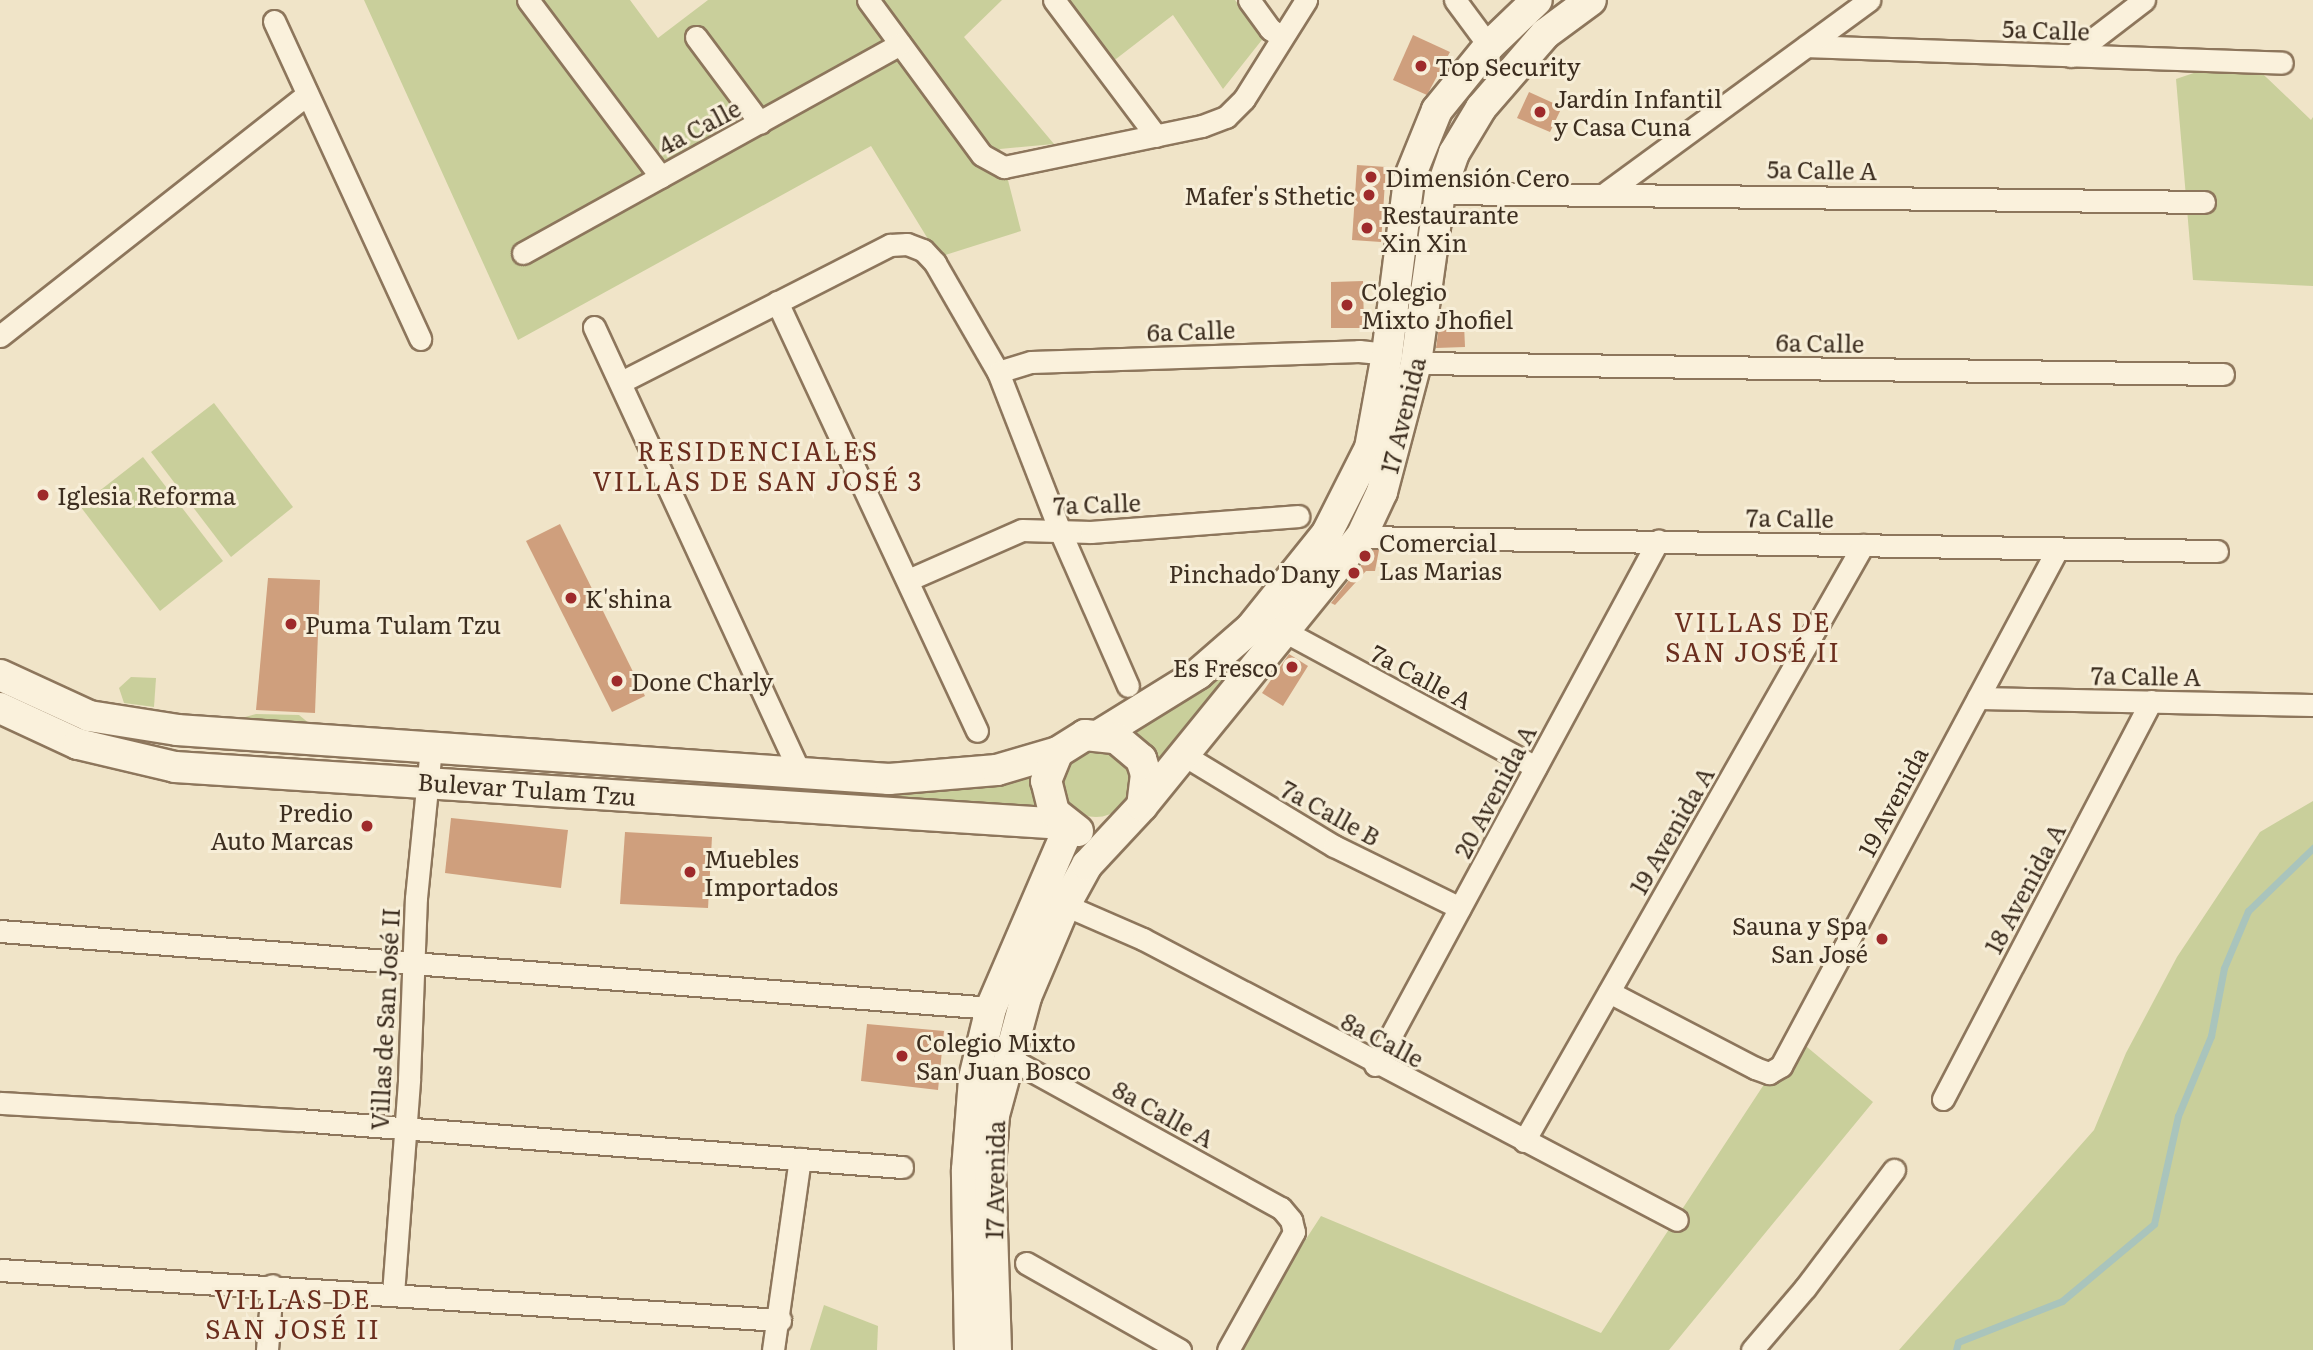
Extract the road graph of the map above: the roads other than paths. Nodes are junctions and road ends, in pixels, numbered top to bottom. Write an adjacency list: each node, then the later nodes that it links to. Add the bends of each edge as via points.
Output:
1 (528, 0): 22 (street)
2 (868, 0): 14 (street)
3 (1054, 0): 21 (street)
4 (1249, 0): 13 (street, via 1270,29)
5 (1306, 0): 13 (street)
6 (1455, 0): 15 (street)
7 (1537, 0): 15 (main road, 17 Avenida)
8 (1591, 0): 24 (main road, 17 Avenida, via 1545,34 1481,108 1454,153)
9 (1869, 0): 16 (street)
10 (2144, 0): 17 (street)
11 (274, 21): 19 (street)
12 (696, 37): 20 (street)
13 (1282, 37): 21 (street, via 1244,99 1226,117)
14 (900, 44): 20 (street, 4a Calle); 21 (street, via 982,155 995,164 1013,167)
15 (1489, 46): 31 (main road, 17 Avenida, via 1437,110 1409,179)
16 (1807, 46): 17 (street, 5a Calle); 23 (street)
17 (2071, 56): 18 (street, 5a Calle)
18 (2282, 63)
19 (307, 94): 29 (street); 30 (street)
20 (760, 123): 22 (street, 4a Calle)
21 (1156, 136)
22 (661, 177): 26 (street, 4a Calle)
23 (1606, 192): 24 (street, 5a Calle A); 25 (street, 5a Calle A)
24 (1440, 193): 32 (main road, 17 Avenida)
25 (2204, 202)
26 (523, 253)
27 (777, 303): 33 (street, via 890,245 915,246 935,263); 35 (street); 43 (street)
28 (594, 327): 35 (street)
29 (0, 336)
30 (420, 339)
31 (1387, 354): 33 (street, 6a Calle, via 1359,351 1031,362); 52 (main road, 17 Avenida, via 1370,448 1327,533 1251,628 1198,674)
32 (1416, 363): 34 (street, 6a Calle); 38 (main road, 17 Avenida, via 1382,492)
33 (998, 372): 37 (street)
34 (2223, 374)
35 (621, 382): 58 (street)
36 (1298, 516): 37 (street, 7a Calle)
37 (1060, 531): 43 (street, 7a Calle, via 1022,530); 46 (street)
38 (1362, 537): 39 (street, 7a Calle); 44 (main road, 17 Avenida)
39 (1658, 541): 40 (street, 7a Calle); 57 (street, 20 Avenida A)
40 (1863, 545): 41 (street, 7a Calle); 68 (street, 19 Avenida A)
41 (2057, 550): 42 (street, 7a Calle); 47 (street, 19 Avenida)
42 (2217, 551)
43 (908, 580): 51 (street)
44 (1284, 631): 56 (main road, 17 Avenida); 57 (street, 7a Calle A)
45 (0, 675): 53 (main road, Bulevar Tulam Tzu, via 89,716 144,728)
46 (1128, 686)
47 (1978, 698): 48 (street, 7a Calle A); 68 (street, 19 Avenida, via 1781,1066 1769,1073)
48 (2151, 701): 49 (street, 7a Calle A); 72 (street, 18 Avenida A)
49 (2313, 705)
50 (0, 708): 59 (main road, Bulevar Tulam Tzu, via 78,744 144,762)
51 (977, 731)
52 (1101, 734): 55 (main road, via 1070,741); 61 (main road, via 1116,738 1141,759 1146,774)
53 (343, 742): 54 (main road, Bulevar Tulam Tzu); 59 (main road)
54 (431, 747): 58 (main road, Bulevar Tulam Tzu); 60 (street, Villas de San José II)
55 (1058, 752): 58 (main road, Bulevar Tulam Tzu, via 997,770 889,779); 62 (main road, via 1049,765 1046,789 1054,812)
56 (1182, 754): 61 (main road, 17 Avenida); 65 (street, 7a Calle B, via 1334,846)
57 (1536, 767): 65 (street, 20 Avenida A)
58 (800, 773)
59 (336, 776): 60 (main road, Bulevar Tulam Tzu)
60 (425, 781): 62 (main road, Bulevar Tulam Tzu); 67 (street, Villas de San José II)
61 (1142, 806): 63 (main road)
62 (1066, 825): 63 (main road, via 1084,834); 69 (main road, 17 Avenida)
63 (1119, 830): 64 (main road, 17 Avenida, via 1087,865)
64 (1065, 905): 70 (main road, 17 Avenida, via 1026,997); 71 (street, 8a Calle, via 1143,939)
65 (1460, 908): 71 (street, 20 Avenida A)
66 (0, 931): 67 (street)
67 (415, 960): 69 (street); 74 (street, Villas de San José II)
68 (1609, 992): 75 (street, 19 Avenida A)
69 (991, 1007): 87 (main road, 17 Avenida, via 970,1118)
70 (1007, 1057): 88 (main road, 17 Avenida, via 994,1115 990,1167); 90 (street, 8a Calle A, via 1281,1208 1292,1220 1294,1232)
71 (1376, 1065): 75 (street, 8a Calle)
72 (1943, 1099)
73 (0, 1103): 74 (street)
74 (406, 1128): 76 (street); 83 (street, Villas de San José II)
75 (1524, 1142): 79 (street, 8a Calle)
76 (800, 1159): 77 (street); 84 (street)
77 (902, 1167)
78 (1894, 1170): 91 (street, via 1805,1289)
79 (1677, 1220)
80 (1026, 1263): 89 (street)
81 (0, 1270): 82 (street)
82 (272, 1285): 83 (street); 85 (street)
83 (393, 1294): 84 (street)
84 (780, 1320): 86 (street)
85 (267, 1350)
86 (773, 1350)
87 (970, 1350)
88 (996, 1350)
89 (1180, 1350)
90 (1228, 1350)
91 (1752, 1350)

